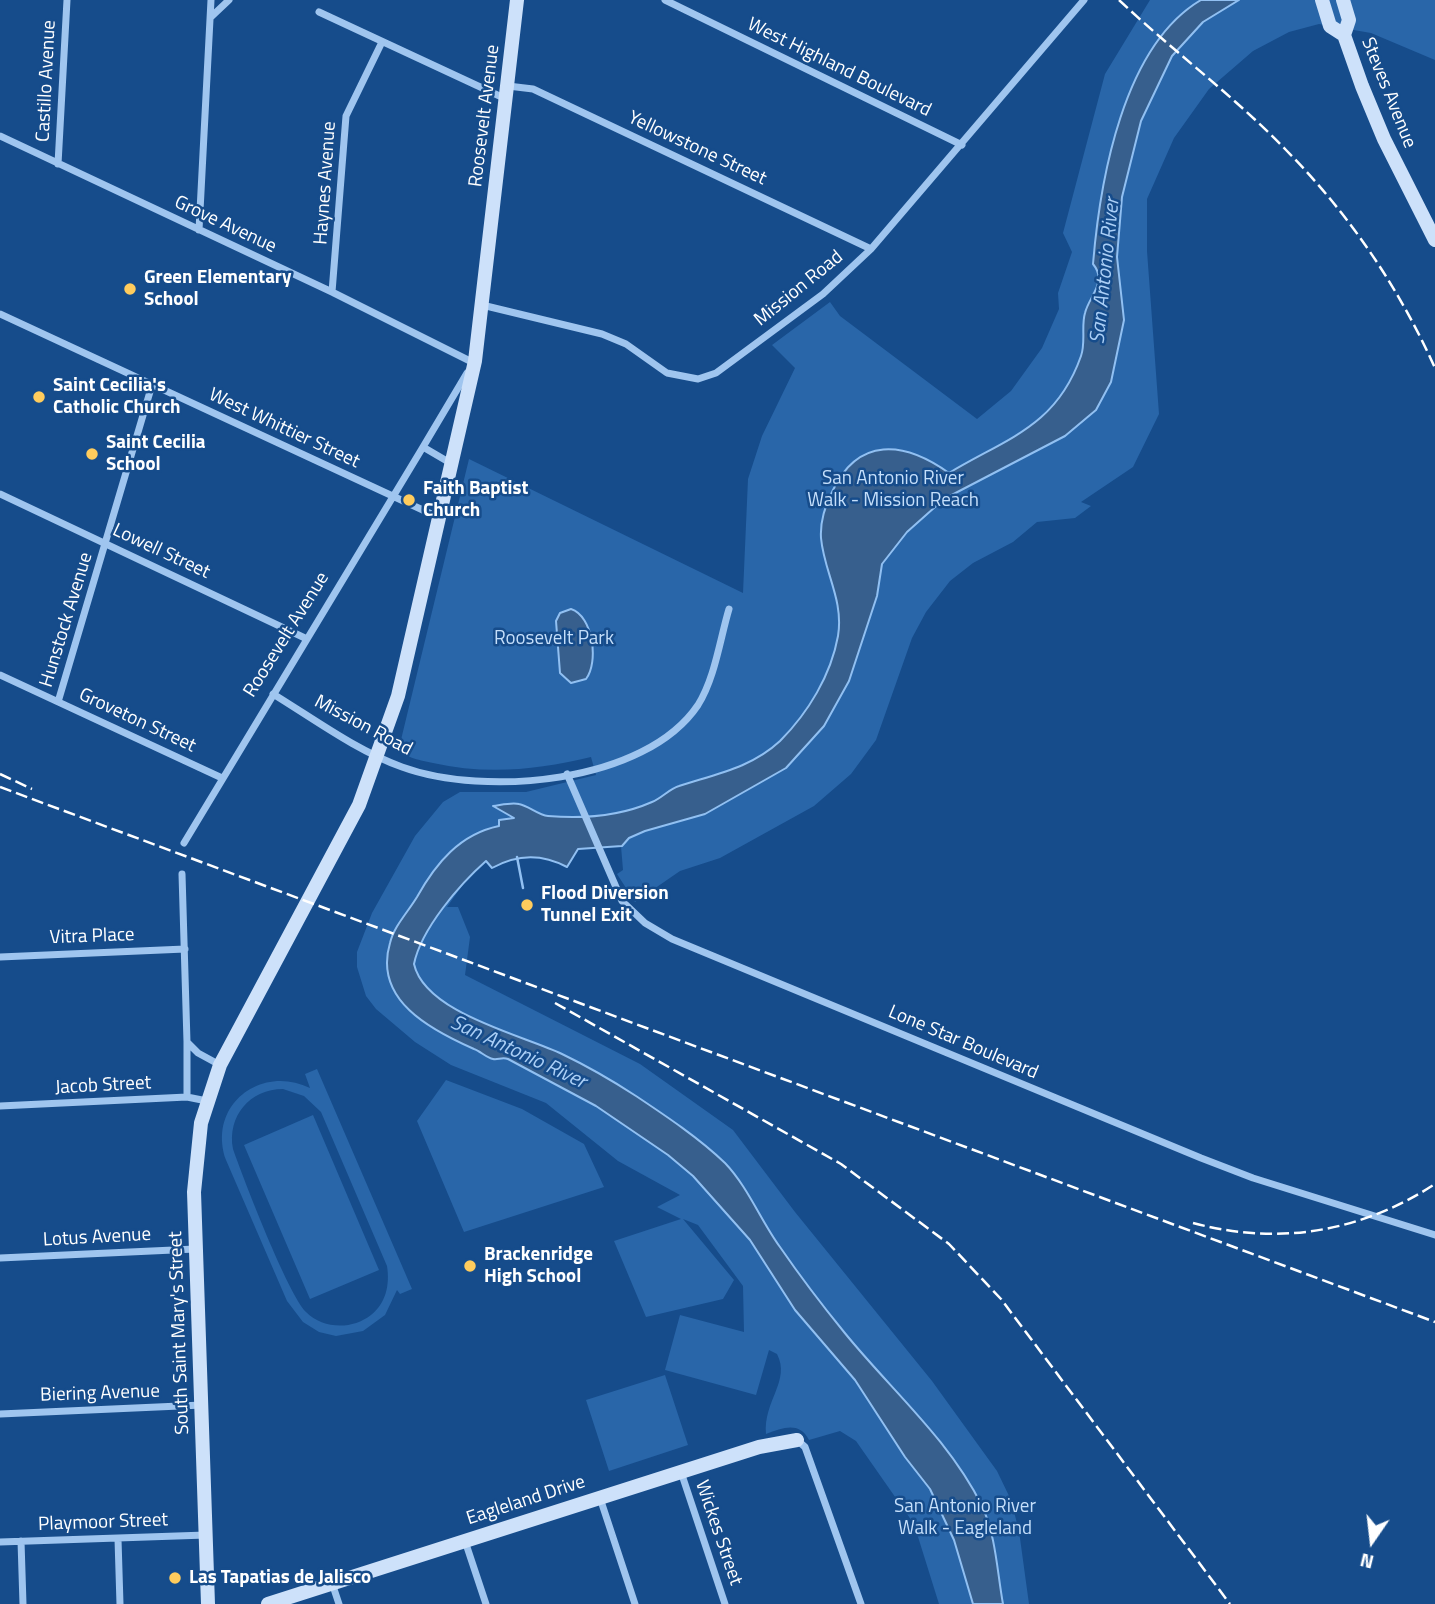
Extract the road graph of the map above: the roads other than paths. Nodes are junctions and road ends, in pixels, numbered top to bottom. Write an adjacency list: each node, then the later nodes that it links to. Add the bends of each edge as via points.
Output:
1 (67, 0): 16 (street, Castillo Avenue)
2 (211, 0): 10 (street)
3 (229, 0): 10 (street)
4 (517, 0): 13 (main road, Roosevelt Avenue)
5 (666, 0): 15 (street, West Highland Boulevard)
6 (1084, 0): 15 (street, Mission Road)
7 (1324, 4): 11 (main road, Steves Avenue, via 1330,26)
8 (1344, 4): 11 (main road, Steves Avenue, via 1349,20)
9 (319, 12): 12 (street, Yellowstone Street)
10 (210, 18): 17 (street)
11 (1344, 34): 18 (main road, Steves Avenue, via 1384,139)
12 (382, 42): 13 (street, Yellowstone Street); 20 (street, Haynes Avenue, via 346,116)
13 (507, 93): 19 (street, Yellowstone Street, via 533,89); 21 (main road, Roosevelt Avenue)
14 (0, 136): 16 (street, Grove Avenue)
15 (961, 145): 19 (street, Mission Road)
16 (58, 164): 17 (street, Grove Avenue)
17 (199, 230): 20 (street, Grove Avenue)
18 (1435, 240)
19 (871, 248): 21 (street, Mission Road, via 801,312 716,373 698,379 667,373 626,344 601,334)
20 (332, 292): 23 (street, Grove Avenue)
21 (482, 305): 23 (main road, Roosevelt Avenue)
22 (0, 314): 24 (street, West Whittier Street)
23 (475, 361): 25 (street, Roosevelt Avenue); 26 (main road, Roosevelt Avenue)
24 (152, 385): 28 (street, West Whittier Street); 30 (street, Hunstock Avenue)
25 (423, 447): 26 (street); 28 (street, Roosevelt Avenue)
26 (453, 464): 29 (main road, Roosevelt Avenue)
27 (0, 494): 30 (street, Lowell Street)
28 (394, 497): 29 (street, West Whittier Street); 32 (street, Roosevelt Avenue)
29 (440, 518): 36 (main road, Roosevelt Avenue, via 398,696)
30 (106, 544): 32 (street, Lowell Street); 35 (street, Hunstock Avenue)
31 (729, 609): 37 (street, Mission Road, via 706,687 690,716 648,749)
32 (307, 639): 34 (street, Roosevelt Avenue)
33 (0, 675): 35 (street, Groveton Street)
34 (273, 694): 36 (street, Mission Road); 38 (street, Roosevelt Avenue)
35 (58, 702): 38 (street, Groveton Street)
36 (379, 756): 37 (street, Mission Road, via 404,768 472,782); 44 (main road, South Saint Mary's Street, via 355,813)
37 (567, 774): 48 (street, Lone Star Boulevard, via 622,901 632,913 672,939 1201,1158)
38 (222, 778): 39 (street, Roosevelt Avenue)
39 (184, 843)
40 (183, 874): 41 (street)
41 (185, 949): 42 (street, Vitra Place); 43 (street)
42 (0, 957)
43 (187, 1042): 44 (street); 45 (street)
44 (220, 1065): 46 (main road, South Saint Mary's Street)
45 (187, 1097): 46 (street, Jacob Street); 47 (street, Jacob Street)
46 (207, 1101): 49 (main road, South Saint Mary's Street, via 194,1162)
47 (0, 1106)
48 (1435, 1235)
49 (195, 1249): 50 (street, Lotus Avenue); 51 (main road, South Saint Mary's Street)
50 (0, 1258)
51 (202, 1405): 52 (street, Biering Avenue); 56 (main road, South Saint Mary's Street)
52 (0, 1413)
53 (797, 1440): 54 (main road, Eagleland Drive); 70 (street, via 804,1447)
54 (681, 1472): 55 (main road, Eagleland Drive); 69 (street, Wickes Street)
55 (600, 1498): 59 (main road, Eagleland Drive); 68 (street)
56 (206, 1535): 57 (street, Playmoor Street); 64 (main road, South Saint Mary's Street)
57 (118, 1539): 58 (street, Playmoor Street); 63 (street)
58 (21, 1541): 60 (street, Playmoor Street); 62 (street)
59 (465, 1541): 61 (main road, Eagleland Drive); 67 (street)
60 (0, 1542)
61 (332, 1583): 65 (main road, Eagleland Drive); 66 (street)
62 (23, 1604)
63 (120, 1604)
64 (208, 1604)
65 (268, 1604)
66 (339, 1604)
67 (486, 1604)
68 (635, 1604)
69 (725, 1604)
70 (861, 1604)

